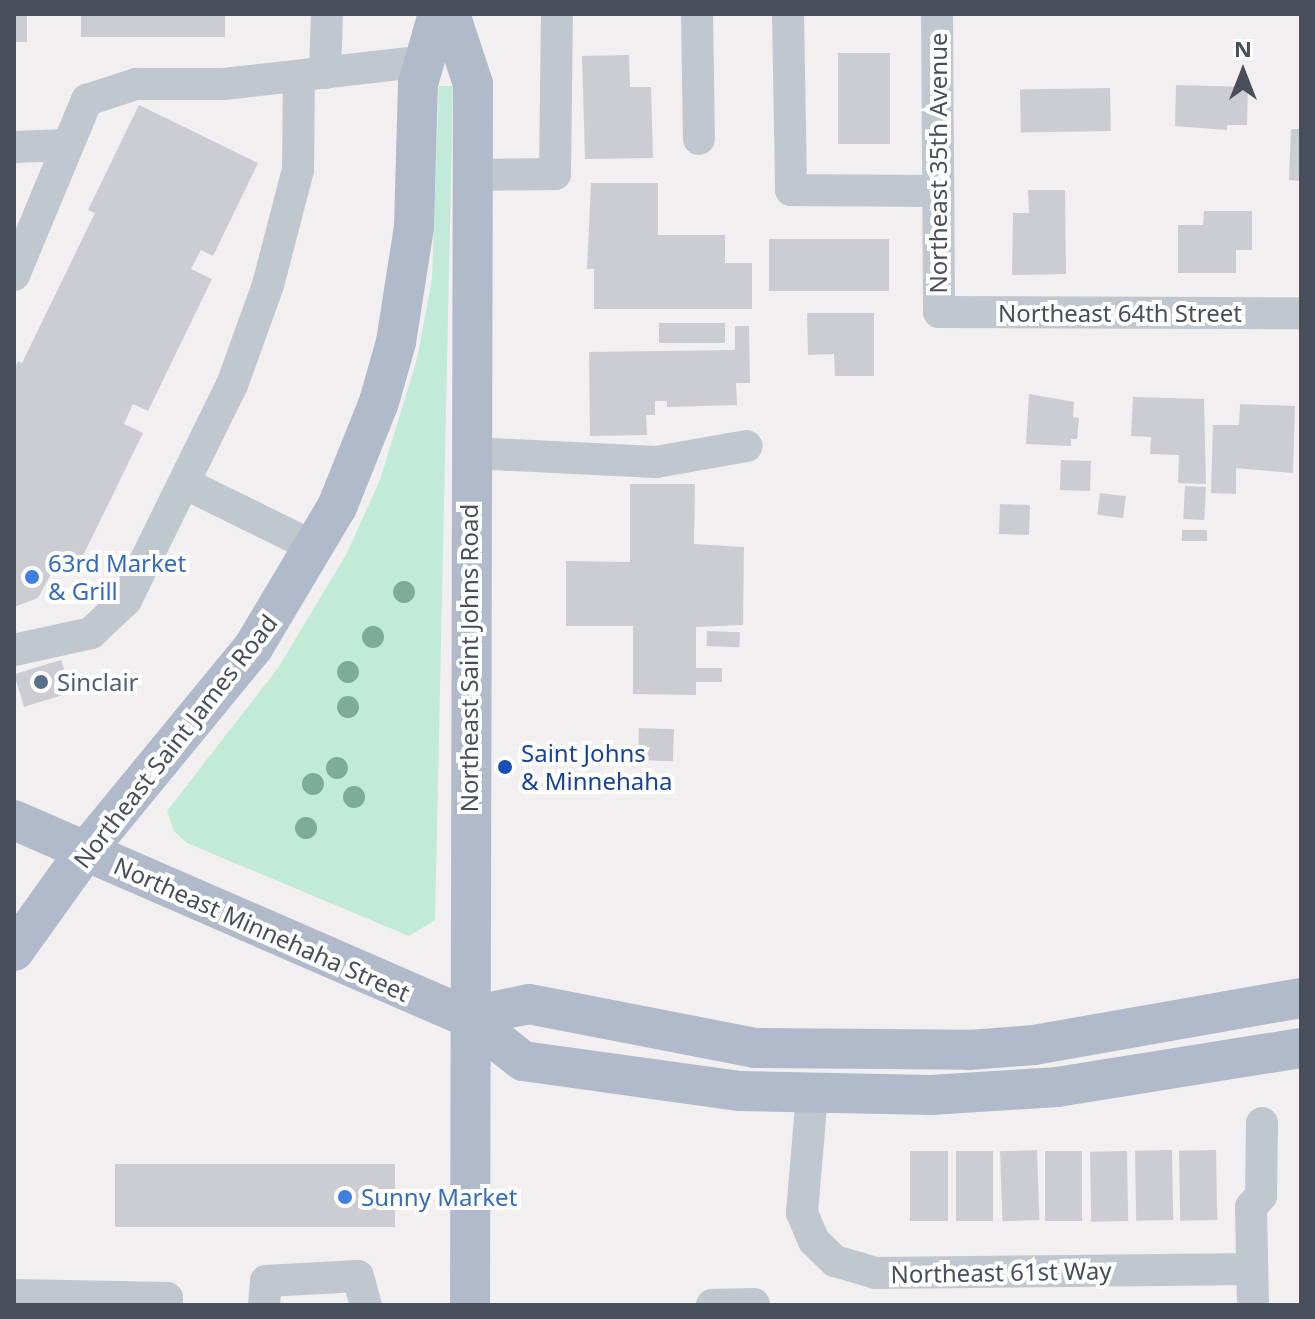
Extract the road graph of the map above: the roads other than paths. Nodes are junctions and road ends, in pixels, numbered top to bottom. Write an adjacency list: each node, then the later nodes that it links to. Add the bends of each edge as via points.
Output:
1 (327, 14): 9 (street)
2 (438, 14): 8 (main road, Northeast Saint James Road)
3 (450, 14): 13 (main road, Northeast Saint Johns Road, via 473,84)
4 (557, 14): 13 (street, via 555,174)
5 (697, 14): 10 (street)
6 (788, 14): 14 (street, via 791,190)
7 (937, 14): 14 (street, Northeast 35th Avenue)
8 (425, 61): 9 (street); 21 (main road, Northeast Saint James Road, via 418,84 414,227 396,342 356,462)
9 (312, 75): 11 (street, via 136,84 87,100); 20 (street, via 298,170 268,285 232,385)
10 (699, 139)
11 (68, 145): 12 (street); 15 (street)
12 (14, 147)
13 (473, 175): 19 (main road, Northeast Saint Johns Road)
14 (938, 191): 16 (street, Northeast 35th Avenue)
15 (14, 275)
16 (939, 312): 17 (street, Northeast 64th Street)
17 (1301, 313)
18 (747, 446): 19 (street, via 656,462)
19 (471, 453): 27 (main road, Northeast Saint Johns Road)
20 (184, 483): 21 (street); 22 (street, via 126,600 91,633)
21 (316, 548): 24 (main road, Northeast Saint James Road, via 254,646)
22 (14, 650)
23 (14, 820): 24 (main road, Northeast Minnehaha Street)
24 (85, 852): 25 (main road, Northeast Saint James Road); 27 (main road, Northeast Minnehaha Street)
25 (14, 951)
26 (1301, 998): 27 (main road, via 1034,1045 969,1050 756,1048 529,1004)
27 (467, 1017): 29 (main road, Northeast Minnehaha Street, via 523,1061 740,1091); 37 (main road, Northeast Saint Johns Road)
28 (1301, 1048): 29 (main road, Northeast Minnehaha Street, via 1057,1087 931,1095)
29 (812, 1094): 31 (street, Northeast 61st Way, via 802,1213 814,1241 835,1261 876,1273)
30 (1262, 1123): 31 (street, via 1261,1196 1251,1207)
31 (1252, 1269): 39 (street)
32 (14, 1295): 34 (street, via 167,1298)
33 (754, 1304): 38 (street)
34 (167, 1305)
35 (264, 1305): 36 (street, via 266,1281 358,1276)
36 (366, 1305)
37 (470, 1305)
38 (712, 1305)
39 (1253, 1305)

